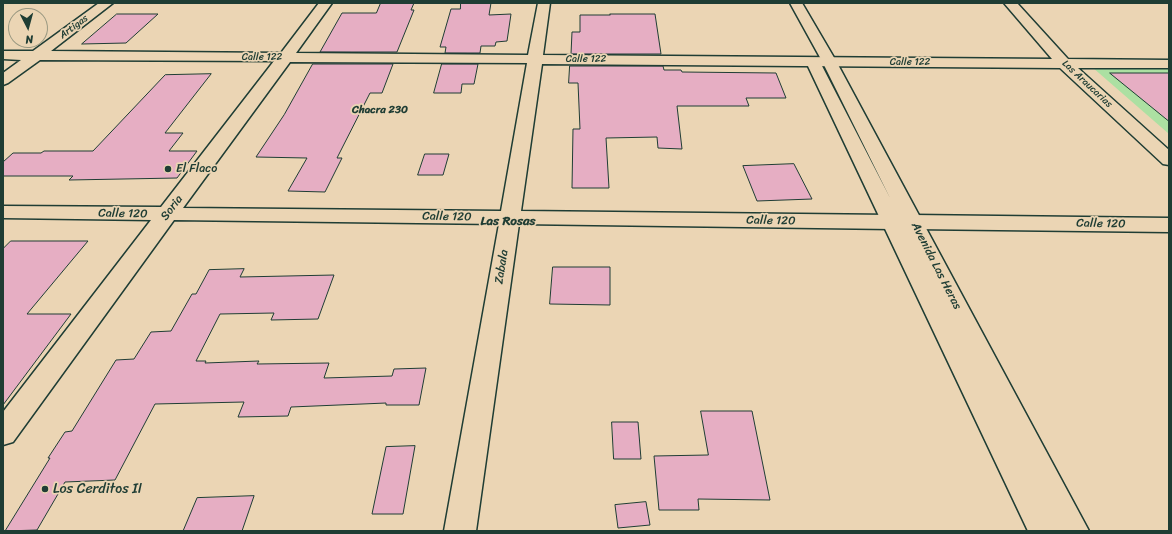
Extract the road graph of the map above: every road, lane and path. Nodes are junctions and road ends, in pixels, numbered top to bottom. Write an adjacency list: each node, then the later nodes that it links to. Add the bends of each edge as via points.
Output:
1 (107, 3): 8 (street, Artigas)
2 (326, 3): 9 (street, Soria)
3 (544, 3): 10 (street, Zabala)
4 (781, 3): 11 (street, Avenida Las Heras)
5 (796, 3): 11 (street, Avenida Las Heras)
6 (1010, 3): 12 (street, Las Araucarias)
7 (3, 55): 8 (street, Calle 122)
8 (37, 55): 9 (street, Calle 122); 14 (street, Artigas)
9 (286, 57): 10 (street, Calle 122); 17 (street, Soria)
10 (535, 59): 11 (street, Calle 122); 18 (street, Zabala)
11 (821, 61): 12 (street, Calle 122); 19 (street, Avenida Las Heras)
12 (1064, 63): 13 (street, Calle 122); 15 (street, Las Araucarias)
13 (1169, 64)
14 (3, 80)
15 (1169, 160)
16 (3, 212): 17 (street, Calle 120)
17 (168, 214): 18 (street, Calle 120); 21 (street, Soria)
18 (510, 218): 19 (street, Calle 120); 22 (street, Zabala)
19 (902, 222): 20 (street, Calle 120); 23 (street, Avenida Las Heras); 24 (street, Avenida Las Heras)
20 (1169, 225)
21 (3, 433)
22 (460, 531)
23 (1044, 531)
24 (1073, 531)

